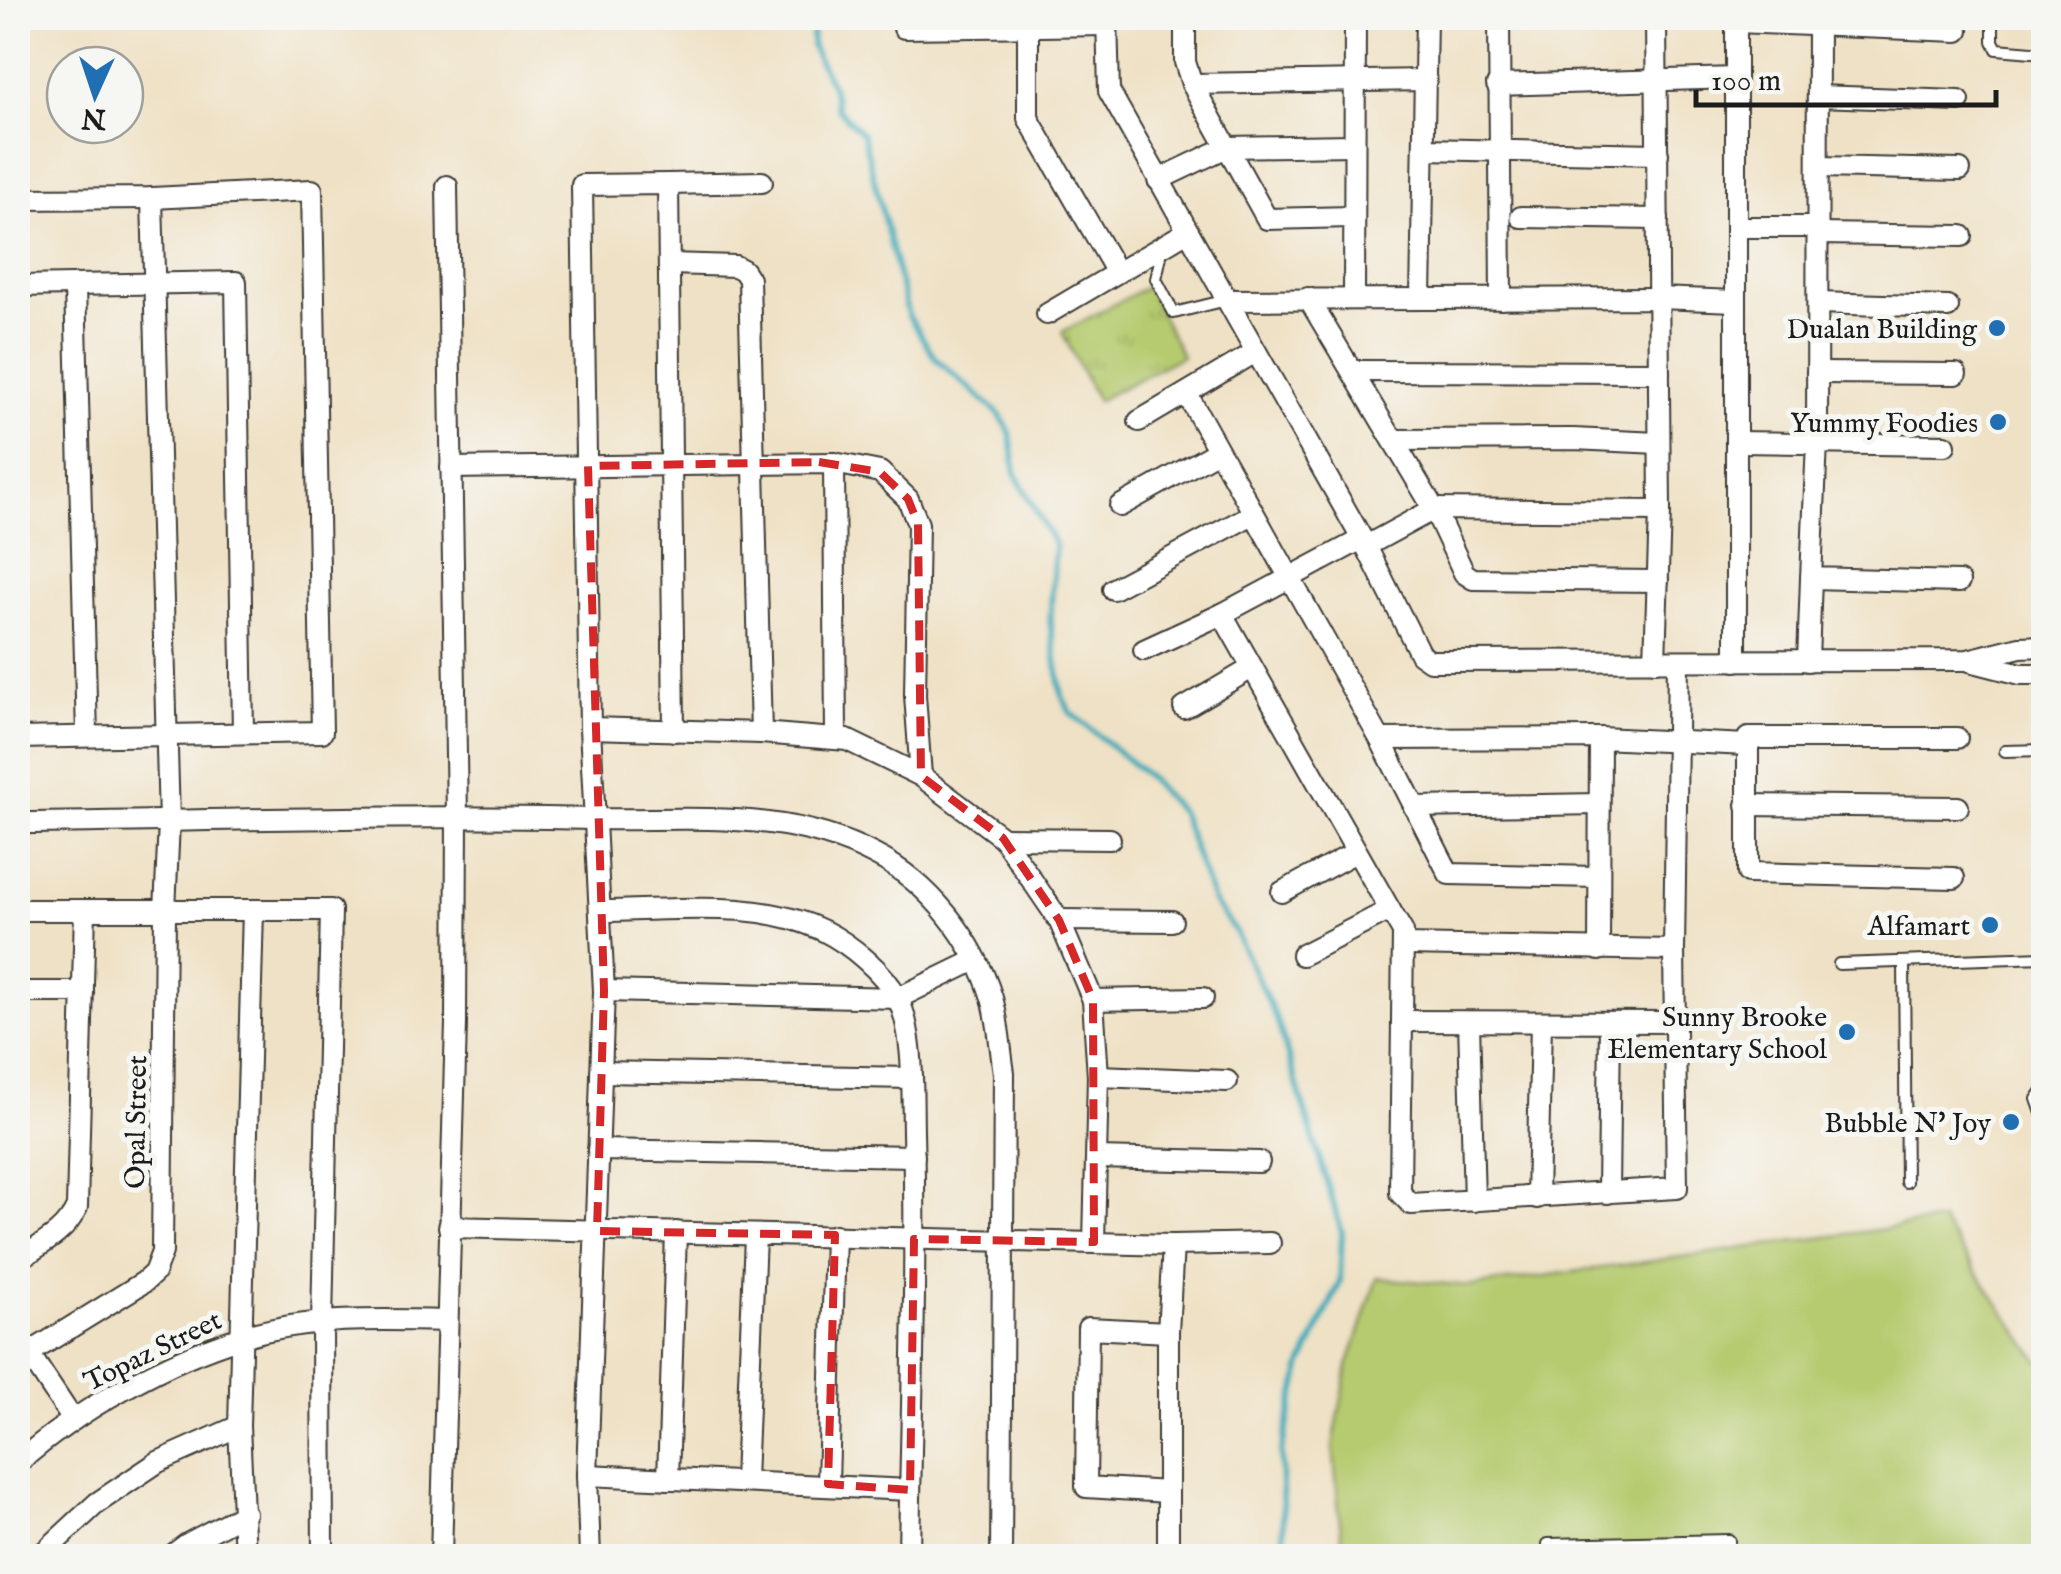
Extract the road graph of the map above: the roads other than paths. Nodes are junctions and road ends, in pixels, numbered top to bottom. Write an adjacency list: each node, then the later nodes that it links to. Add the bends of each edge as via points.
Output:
1 (1185, 18): 18 (street)
2 (1355, 18): 17 (street)
3 (1426, 18): 16 (street)
4 (1499, 18): 19 (street)
5 (1656, 18): 15 (street)
6 (1994, 18): 13 (lane, via 1997,49)
7 (1736, 20): 10 (street); 14 (street)
8 (1107, 21): 9 (street); 29 (street, via 1109,91)
9 (1028, 22): 11 (street); 44 (street, via 1028,118)
10 (1818, 22): 12 (street); 20 (street)
11 (904, 28)
12 (1958, 31)
13 (2044, 53)
14 (1736, 78): 15 (street); 38 (street)
15 (1656, 79): 19 (street); 26 (street)
16 (1426, 80): 17 (street); 24 (street)
17 (1355, 82): 18 (street); 22 (street)
18 (1192, 84): 23 (street)
19 (1498, 85): 25 (street)
20 (1818, 96): 21 (street); 27 (street)
21 (1959, 101)
22 (1353, 146): 23 (street); 35 (street)
23 (1227, 147): 29 (street); 35 (street, via 1266,219)
24 (1424, 148): 25 (street); 50 (street)
25 (1498, 151): 26 (street); 52 (street)
26 (1658, 154): 37 (street)
27 (1818, 167): 28 (street); 39 (street)
28 (1960, 170)
29 (1158, 180): 40 (street)
30 (762, 182): 31 (street)
31 (668, 184): 43 (street); 73 (street, via 582,185)
32 (448, 186): 75 (street)
33 (152, 198): 34 (street); 45 (street, Opal Street); 99 (street, via 312,190 322,732)
34 (18, 200)
35 (1352, 217): 49 (street)
36 (1521, 217): 37 (street)
37 (1658, 219): 51 (street)
38 (1738, 226): 39 (street); 54 (street)
39 (1818, 230): 41 (street); 55 (street)
40 (1188, 231): 42 (street); 53 (street)
41 (1962, 236)
42 (1163, 245): 44 (street); 53 (lane, via 1156,279 1174,312)
43 (670, 264): 72 (street, via 735,266 749,279); 74 (street)
44 (1116, 271): 57 (street)
45 (152, 284): 47 (street); 99 (street, via 236,282); 102 (street, Opal Street)
46 (18, 286): 47 (street)
47 (75, 286): 101 (street)
48 (1308, 298): 49 (street); 53 (street); 59 (street)
49 (1354, 298): 50 (street)
50 (1421, 298): 52 (street)
51 (1658, 298): 52 (street); 54 (street); 60 (street)
52 (1501, 299)
53 (1227, 300): 58 (street)
54 (1736, 301): 66 (street)
55 (1818, 303): 56 (street); 61 (street)
56 (1948, 307)
57 (1048, 314)
58 (1254, 353): 63 (street); 80 (street)
59 (1354, 372): 60 (street); 65 (street)
60 (1660, 372): 68 (street)
61 (1817, 373): 62 (street); 67 (street)
62 (1956, 374)
63 (1186, 394): 64 (street); 70 (street)
64 (1139, 420)
65 (1394, 440): 68 (street); 77 (street)
66 (1736, 442): 67 (street); 92 (street)
67 (1817, 442): 69 (street); 82 (street)
68 (1659, 443): 78 (street)
69 (1944, 444)
70 (1218, 451): 76 (street); 79 (street)
71 (834, 463): 72 (street); 104 (street); 112 (street, via 880,472 896,485 918,524 915,695)
72 (754, 464): 74 (street); 100 (street)
73 (588, 466): 74 (street); 75 (street); 97 (street)
74 (672, 466): 98 (street)
75 (451, 468): 117 (street)
76 (1120, 506)
77 (1434, 509): 78 (street); 80 (street); 83 (street, via 1472,579)
78 (1660, 511): 83 (street)
79 (1253, 514): 81 (street); 85 (street)
80 (1364, 542): 81 (street); 90 (street, via 1420,654 1430,661)
81 (1288, 578): 86 (street); 107 (street)
82 (1811, 578): 84 (street); 93 (street)
83 (1658, 581): 90 (street)
84 (1959, 582)
85 (1112, 589)
86 (1222, 614): 88 (street); 94 (street)
87 (2044, 646): 89 (street)
88 (1144, 650)
89 (1968, 660): 93 (street); 95 (street)
90 (1655, 661): 91 (street)
91 (1678, 661): 92 (street); 108 (street)
92 (1736, 661): 93 (street)
93 (1808, 661)
94 (1252, 668): 96 (street); 123 (street)
95 (2044, 674)
96 (1184, 708)
97 (590, 728): 98 (street); 118 (street)
98 (674, 731): 100 (street)
99 (243, 732): 102 (street)
100 (761, 732): 104 (street)
101 (87, 736): 102 (street); 103 (street)
102 (166, 736): 119 (street, Opal Street)
103 (18, 738)
104 (836, 738): 112 (street)
105 (1600, 738): 107 (street); 108 (street); 113 (street)
106 (1957, 738): 109 (street, via 1748,738)
107 (1380, 739): 116 (street)
108 (1676, 742): 109 (street); 137 (street)
109 (1748, 745): 114 (street)
110 (2044, 750): 111 (lane)
111 (2005, 751)
112 (921, 776): 121 (street)
113 (1599, 804): 116 (street); 124 (street)
114 (1748, 804): 115 (street); 125 (street, via 1748,873)
115 (1958, 806)
116 (1414, 807): 124 (street, via 1449,874)
117 (457, 818): 118 (street); 119 (street); 168 (street)
118 (594, 819): 130 (street); 140 (street, via 733,820 816,829 908,877 959,929)
119 (170, 822): 120 (street); 132 (street, Opal Street)
120 (18, 824)
121 (1004, 838): 122 (street); 133 (street)
122 (1110, 840)
123 (1356, 852): 126 (street); 131 (street)
124 (1598, 877): 136 (street)
125 (1954, 878)
126 (1282, 892)
127 (18, 910): 128 (street)
128 (84, 910): 132 (street); 144 (street)
129 (253, 910): 132 (street); 180 (street, via 331,910); 182 (street)
130 (600, 910): 145 (street); 146 (street, via 748,911 800,921 852,949)
131 (1390, 910): 135 (street); 138 (street)
132 (165, 911): 183 (street, Opal Street, via 159,1262 129,1293)
133 (1059, 920): 134 (street); 148 (street)
134 (1172, 921)
135 (1405, 946): 136 (street); 149 (street)
136 (1599, 950): 137 (street)
137 (1674, 950): 153 (street)
138 (1302, 955)
139 (2044, 957): 141 (lane)
140 (976, 960): 146 (street); 174 (street, via 992,998 1004,1073)
141 (1904, 962): 142 (lane); 164 (lane)
142 (1839, 964)
143 (18, 992): 144 (street)
144 (83, 992): 178 (street, via 77,1207 57,1234)
145 (604, 992): 146 (street); 154 (street)
146 (898, 998): 156 (street)
147 (1203, 998): 148 (street)
148 (1093, 1000): 155 (street)
149 (1402, 1021): 150 (street); 167 (street, via 1400,1194 1411,1204)
150 (1470, 1022): 151 (street); 167 (street)
151 (1540, 1022): 152 (street); 166 (street)
152 (1610, 1022): 153 (street); 165 (street)
153 (1674, 1022): 165 (street, via 1678,1188)
154 (601, 1072): 156 (street); 160 (street)
155 (1098, 1076): 157 (street); 162 (street)
156 (912, 1078): 161 (street)
157 (1227, 1081)
158 (2044, 1090): 159 (lane, via 2037,1099)
159 (2044, 1120)
160 (598, 1150): 161 (street); 169 (street)
161 (914, 1156): 173 (street)
162 (1097, 1158): 163 (street); 175 (street)
163 (1259, 1162)
164 (1906, 1182)
165 (1608, 1193): 166 (street)
166 (1537, 1198): 167 (street)
167 (1474, 1201)
168 (450, 1227): 169 (street); 179 (street)
169 (597, 1231): 170 (street); 187 (street)
170 (676, 1232): 172 (street); 188 (street)
171 (835, 1235): 172 (street); 173 (street); 190 (street)
172 (755, 1236): 189 (street)
173 (914, 1239): 174 (street); 191 (street)
174 (1003, 1239): 175 (street); 201 (street)
175 (1094, 1242): 177 (street)
176 (1270, 1243): 177 (street)
177 (1173, 1245): 181 (street)
178 (18, 1260)
179 (447, 1321): 180 (street, Topaz Street); 198 (street)
180 (322, 1323): 182 (street, Topaz Street); 197 (street)
181 (1168, 1332): 192 (street); 192 (street, via 1088,1328 1086,1487)
182 (243, 1336): 184 (street, Topaz Street, via 187,1358); 185 (street)
183 (21, 1350): 184 (street)
184 (73, 1420): 186 (street, Topaz Street)
185 (239, 1426): 193 (street); 194 (street, via 158,1462 97,1504)
186 (18, 1463)
187 (587, 1475): 188 (street); 199 (street)
188 (668, 1478): 189 (street)
189 (745, 1480): 190 (street)
190 (828, 1484): 191 (street)
191 (910, 1490): 200 (street)
192 (1168, 1492): 202 (street)
193 (245, 1513): 195 (street); 196 (street)
194 (40, 1556)
195 (171, 1556)
196 (244, 1556)
197 (322, 1556)
198 (441, 1556)
199 (590, 1556)
200 (909, 1556)
201 (1000, 1556)
202 (1168, 1556)
203 (1548, 1556): 204 (lane, via 1548,1544 1729,1540)
204 (1729, 1556)

